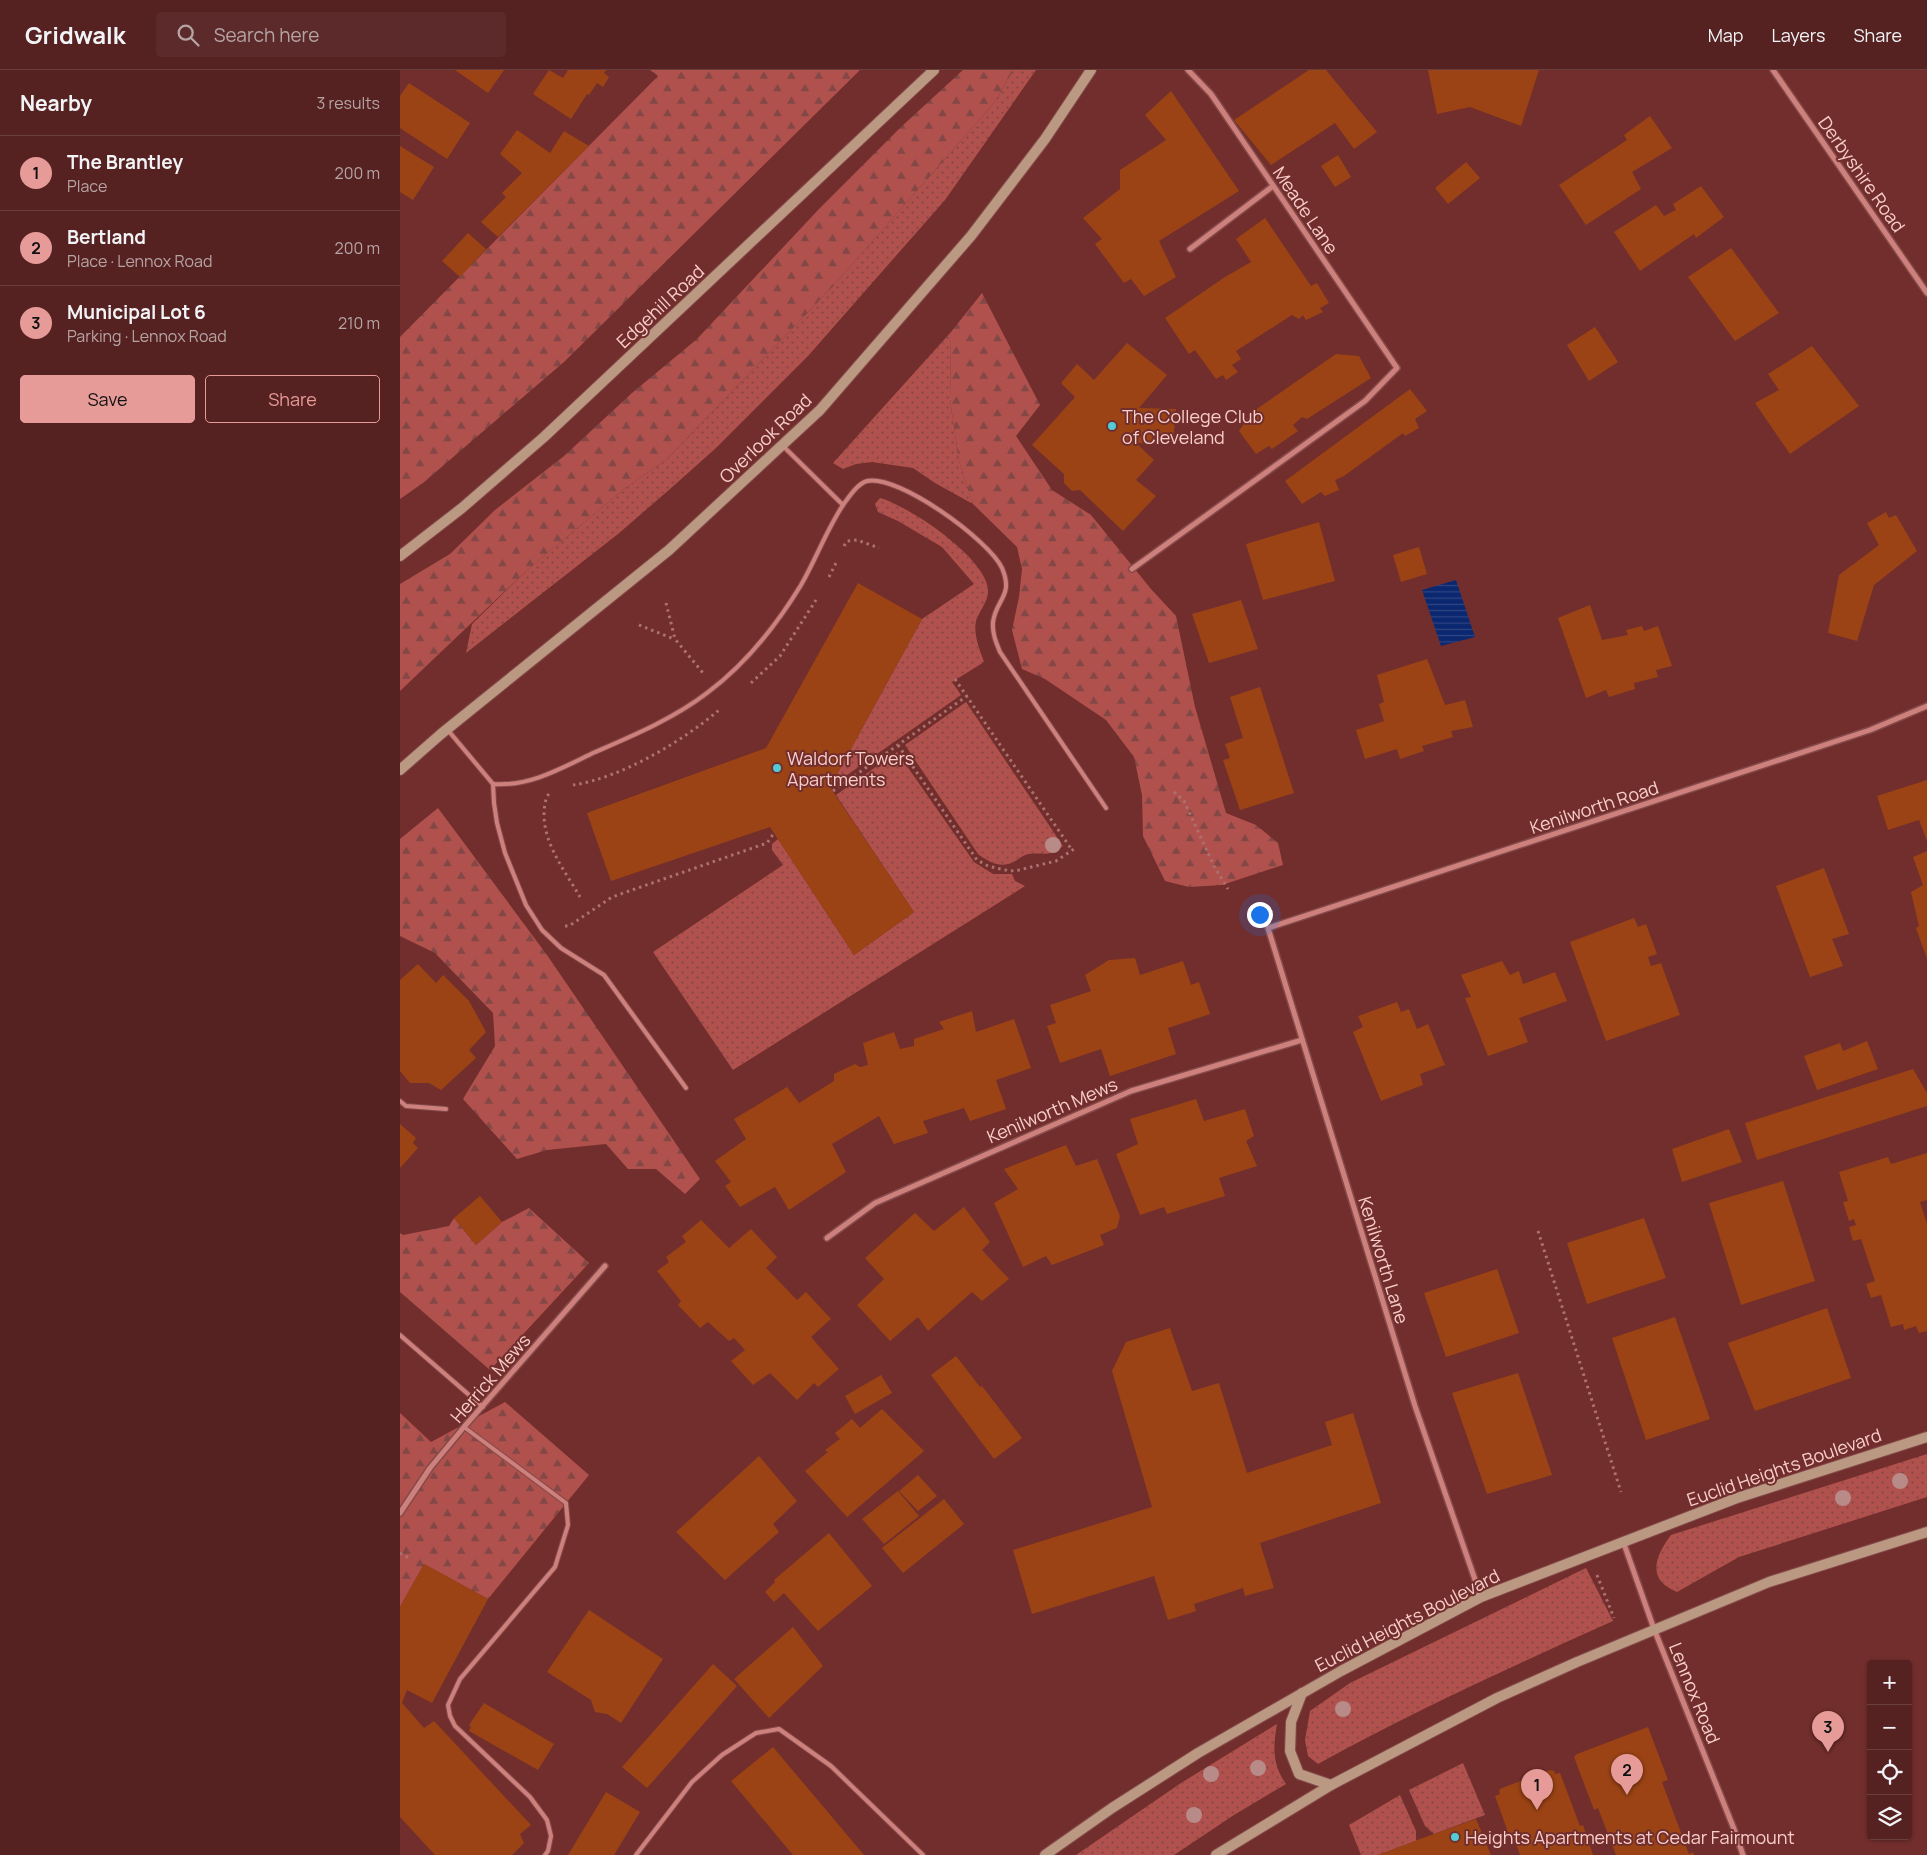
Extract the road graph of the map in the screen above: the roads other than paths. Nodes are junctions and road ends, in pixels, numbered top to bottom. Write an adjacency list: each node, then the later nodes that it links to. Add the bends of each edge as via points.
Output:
1 (934, 70): 10 (street, Edgehill Road, via 544,437)
2 (1091, 70): 8 (street, Overlook Road, via 1045,139 971,236 820,410)
3 (1188, 70): 5 (street, Meade Lane, via 1211,94)
4 (1774, 70): 7 (street, Derbyshire Road)
5 (1273, 186): 6 (street); 11 (street, Meade Lane, via 1397,368 1365,401)
6 (1190, 248)
7 (1927, 293)
8 (783, 446): 9 (lane); 13 (street, Overlook Road, via 669,550)
9 (843, 505): 15 (lane, via 801,584 775,624 739,666 707,694 654,725 556,770 517,784); 16 (lane, via 861,484 886,482 944,513 991,554 1001,566 1006,581 1006,592 994,620 995,640 1000,652)
10 (400, 556)
11 (1132, 569)
12 (1927, 706): 17 (street, Kenilworth Road, via 1870,730)
13 (447, 729): 14 (street, Overlook Road); 15 (lane)
14 (400, 770)
15 (493, 784): 19 (lane, via 497,822 505,853 526,905 542,930 561,948 604,975)
16 (1106, 808)
17 (1268, 928): 18 (street, Kenilworth Lane)
18 (1302, 1040): 22 (street, Kenilworth Mews, via 1131,1091 875,1203); 31 (street, Kenilworth Lane, via 1415,1406)
19 (686, 1088)
20 (400, 1101): 21 (lane, via 406,1106)
21 (446, 1110)
22 (827, 1238)
23 (605, 1266): 25 (street, Herrick Mews)
24 (400, 1336): 25 (lane)
25 (483, 1407): 26 (street, Herrick Mews)
26 (464, 1427): 28 (street, Herrick Mews, via 430,1468); 35 (lane, via 566,1504 568,1525 555,1567 460,1679 448,1705 455,1726 530,1797 547,1820 551,1836)
27 (1927, 1436): 30 (street, Euclid Heights Boulevard, via 1737,1498)
28 (400, 1513)
29 (1927, 1532): 32 (street, via 1769,1582)
30 (1623, 1541): 31 (street, Euclid Heights Boulevard); 32 (street, Lennox Road)
31 (1481, 1597): 33 (street, Euclid Heights Boulevard)
32 (1654, 1629): 34 (street, via 1498,1698); 40 (street, Lennox Road)
33 (1302, 1693): 34 (street, via 1291,1722 1290,1750 1299,1774); 38 (street, Euclid Heights Boulevard, via 1191,1758)
34 (1331, 1785): 39 (street)
35 (546, 1855)
36 (636, 1855): 37 (lane, via 692,1782 722,1755 756,1734 779,1729 832,1766)
37 (923, 1855)
38 (1045, 1855)
39 (1216, 1855)
40 (1743, 1855)

